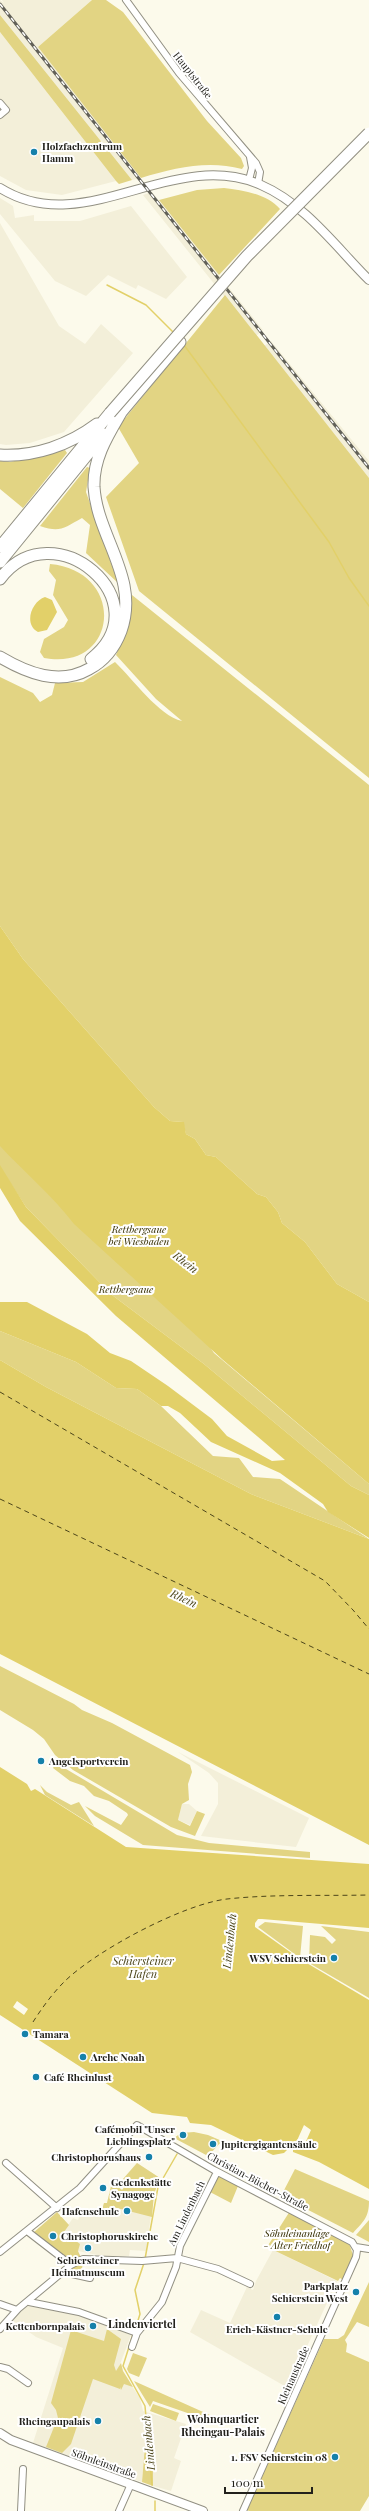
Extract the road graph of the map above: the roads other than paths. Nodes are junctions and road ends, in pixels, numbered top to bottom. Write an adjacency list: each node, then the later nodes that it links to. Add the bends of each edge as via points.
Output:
1 (126, 0): 6 (street, Hauptstraße, via 179,73)
2 (0, 103): 3 (street, via 6,110)
3 (0, 115)
4 (369, 133): 12 (highway, bridge, via 247,256)
5 (369, 143): 11 (highway, via 304,206 220,296)
6 (250, 157): 7 (street, via 252,168); 8 (street, Hauptstraße, via 260,169)
7 (249, 180): 8 (main road); 9 (main road, via 198,174 81,203 52,205 26,200)
8 (258, 184): 10 (main road, via 282,196 298,208)
9 (0, 188)
10 (369, 280)
11 (122, 411): 15 (highway); 17 (highway, via 99,454 94,486 98,510 125,588 125,613 116,642 109,653 93,667 68,677 40,675)
12 (110, 413): 13 (highway, via 91,428 56,447 22,455); 14 (highway)
13 (0, 456)
14 (0, 547)
15 (0, 562)
16 (0, 579): 17 (highway, via 15,564 29,558 44,554 62,555 79,561 100,576 110,591 114,608 113,625 107,641 96,655 82,665 65,670 48,669)
17 (3, 654)
18 (6, 2163): 20 (street)
19 (216, 2173): 20 (street, Christian-Bücher-Straße, via 137,2126 91,2177); 22 (street, Christian-Bücher-Straße, via 349,2240); 25 (street, Am Lindenbach, via 180,2246)
20 (57, 2208): 21 (street)
21 (28, 2231): 24 (street); 26 (street)
22 (356, 2247): 23 (street, Christian-Bücher-Straße); 44 (street, Kleinaustraße, via 356,2257 346,2281)
23 (369, 2249)
24 (0, 2252)
25 (177, 2258): 26 (street, via 145,2261 85,2259); 29 (street, via 218,2269); 34 (street, Am Lindenbach, via 159,2308)
26 (71, 2265): 27 (street)
27 (62, 2272): 28 (street); 30 (street)
28 (90, 2278)
29 (250, 2284)
30 (29, 2302): 32 (street); 34 (street, via 79,2312)
31 (0, 2304): 32 (street)
32 (17, 2310): 33 (street)
33 (0, 2329)
34 (134, 2332): 35 (street, Am Lindenbach)
35 (132, 2347)
36 (0, 2368): 37 (street, via 8,2369)
37 (28, 2383)
38 (0, 2433): 40 (main road, Söhnleinstraße, via 11,2440)
39 (22, 2469): 41 (street)
40 (131, 2484): 42 (street); 43 (main road, Söhnleinstraße)
41 (21, 2511)
42 (119, 2511)
43 (203, 2511)
44 (243, 2511)

